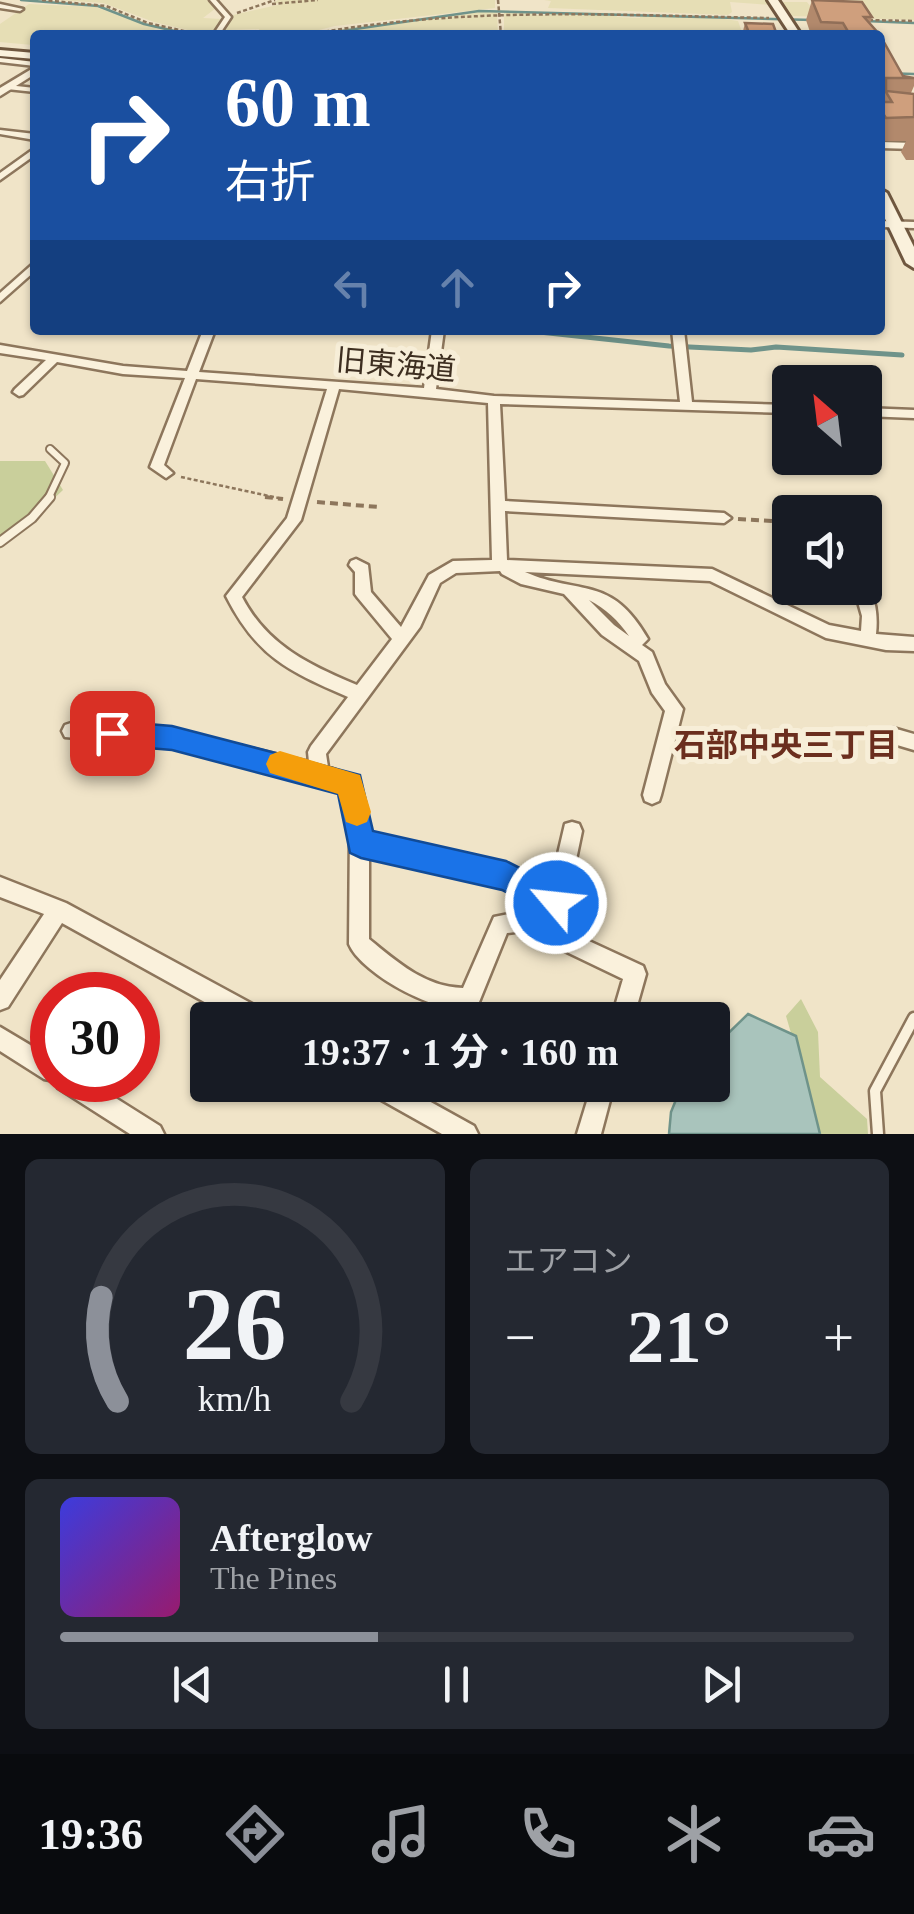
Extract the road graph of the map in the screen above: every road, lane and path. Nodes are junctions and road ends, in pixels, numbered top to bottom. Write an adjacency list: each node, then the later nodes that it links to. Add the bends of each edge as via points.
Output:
1 (42, 0): 15 (path, via 106,6)
2 (213, 0): 11 (street)
3 (275, 0): 7 (path)
4 (318, 0): 7 (path)
5 (498, 0): 10 (path)
6 (773, 0): 12 (main road)
7 (268, 4): 11 (path)
8 (0, 6): 9 (street)
9 (20, 9)
10 (500, 9): 12 (path); 17 (path); 18 (path)
11 (227, 15): 16 (street)
12 (786, 18): 19 (main road)
13 (858, 20): 14 (path)
14 (914, 21)
15 (180, 30)
16 (220, 30)
17 (338, 30)
18 (501, 30)
19 (793, 30)
20 (30, 56): 21 (main road)
21 (0, 59): 22 (street)
22 (30, 66)
23 (30, 71): 24 (street)
24 (5, 90)
25 (0, 132): 26 (street)
26 (30, 135)
27 (885, 145): 28 (street)
28 (914, 146)
29 (30, 155): 30 (street)
30 (0, 177)
31 (888, 224): 32 (street); 33 (main road)
32 (914, 225)
33 (914, 263)
34 (30, 271): 35 (street)
35 (0, 298)
36 (206, 335): 41 (street)
37 (437, 335): 44 (street)
38 (679, 335): 46 (street)
39 (0, 349): 40 (street, 旧東海道)
40 (53, 360): 41 (street, 旧東海道); 43 (street)
41 (190, 376): 42 (street, 旧東海道); 51 (street, via 157,467)
42 (334, 385): 44 (street, 旧東海道); 52 (street)
43 (19, 392)
44 (429, 392): 45 (street, 旧東海道)
45 (494, 400): 46 (street, 旧東海道); 53 (street)
46 (686, 404): 47 (street, 旧東海道)
47 (772, 408)
48 (882, 413): 49 (street)
49 (914, 414)
50 (50, 449): 57 (lane, via 65,463 57,490 30,524)
51 (166, 473): 52 (path, via 247,495)
52 (302, 501): 54 (path); 66 (street, via 234,596 245,622 271,650)
53 (501, 506): 55 (street); 59 (street)
54 (379, 507)
55 (724, 518): 56 (path)
56 (772, 521)
57 (0, 542)
58 (356, 565): 62 (street, via 364,569 363,594)
59 (500, 565): 60 (street); 62 (street, via 453,567 434,579); 64 (street, via 712,575 826,631)
60 (567, 588): 63 (street, via 610,601); 71 (street, via 646,657 674,709)
61 (867, 605): 64 (street)
62 (401, 638): 66 (street)
63 (640, 639)
64 (868, 639): 65 (street)
65 (914, 644)
66 (358, 693): 70 (street, via 318,752)
67 (71, 731): 70 (street, via 172,738)
68 (894, 736): 69 (street)
69 (914, 742)
70 (320, 773): 73 (street, via 350,784)
71 (652, 795)
72 (572, 832): 73 (street, via 556,903 506,876)
73 (361, 843): 78 (street, via 360,944 405,982 448,1000 469,998 501,924 524,921 635,974)
74 (0, 887): 75 (street)
75 (59, 910): 76 (street); 77 (street)
76 (0, 999)
77 (226, 1002)
78 (627, 1002)
79 (914, 1018): 88 (lane, via 875,1091)
80 (0, 1038): 81 (street)
81 (30, 1057)
82 (101, 1102): 85 (street)
83 (408, 1102): 86 (street)
84 (599, 1102): 87 (street)
85 (152, 1134)
86 (466, 1134)
87 (589, 1134)
88 (878, 1134)

